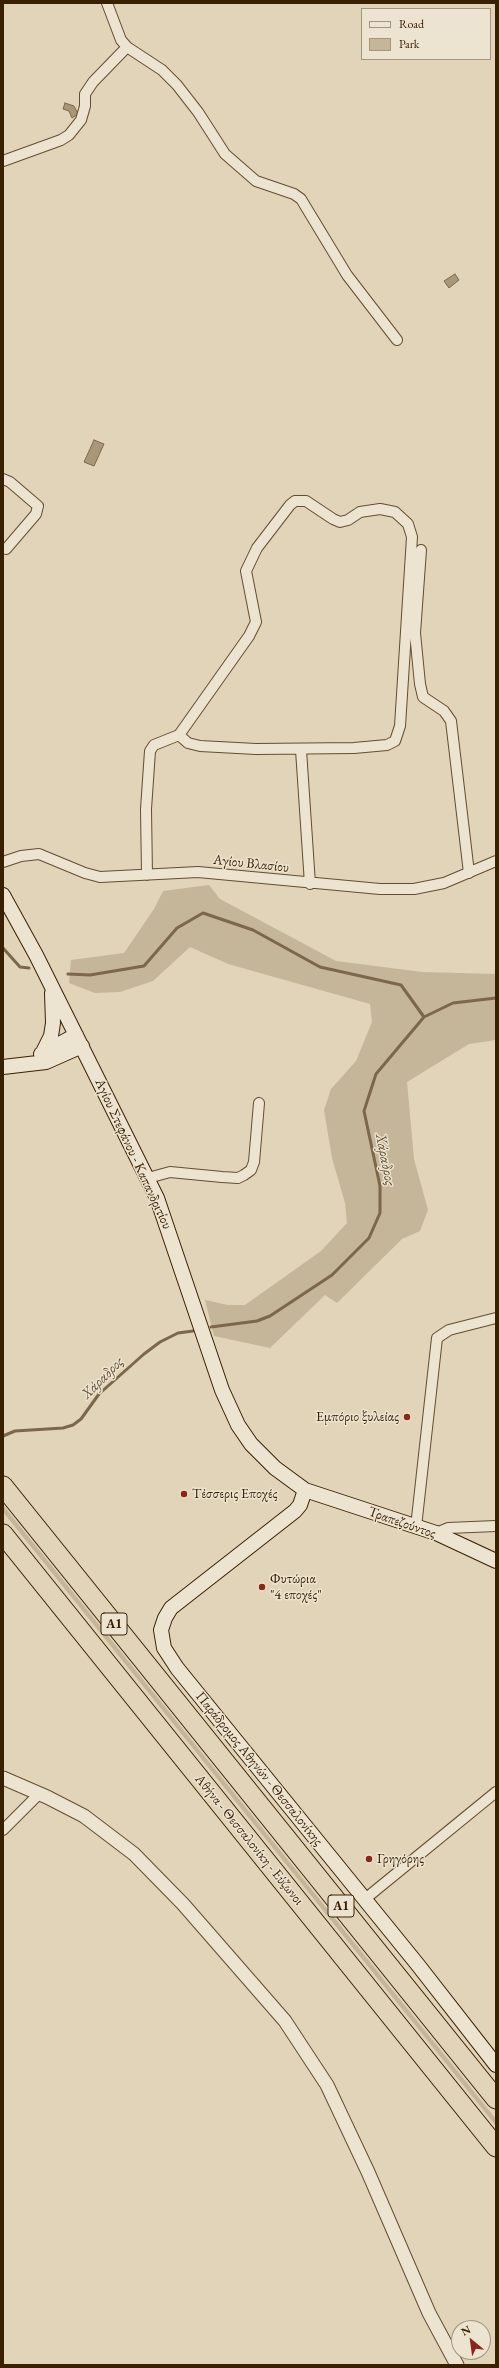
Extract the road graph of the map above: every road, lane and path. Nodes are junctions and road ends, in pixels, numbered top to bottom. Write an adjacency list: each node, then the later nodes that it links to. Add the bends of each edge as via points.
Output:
1 (107, 3): 2 (street, via 115,28)
2 (127, 47): 3 (street, via 93,82 85,94 81,120 70,134 61,140); 4 (street, via 151,61 177,85 225,154 241,170 256,181 294,194 301,199 347,275)
3 (3, 161)
4 (397, 340)
5 (3, 480): 6 (street, via 10,482 38,506 36,514)
6 (6, 549)
7 (421, 550): 12 (street, via 415,633 420,684 423,697 444,711 451,721)
8 (179, 734): 9 (street, via 188,743 200,746); 9 (street, via 249,636 256,622 246,571 257,548 290,505 295,501 306,501 340,522 360,512 380,509 395,512 408,524 412,537 400,726 395,741 387,745); 13 (street, via 154,745 150,751 146,809)
9 (302, 750): 14 (street)
10 (496, 861): 12 (street, Αγίου Βλασίου)
11 (3, 862): 13 (street, Αγίου Βλασίου, via 39,854 100,877)
12 (469, 873): 14 (street, Αγίου Βλασίου, via 444,883 414,889)
13 (147, 875): 14 (street, Αγίου Βλασίου, via 198,872)
14 (310, 884)
15 (3, 896): 16 (main road, Αγίου Στεφάνου - Καπανδριτίου)
16 (51, 984): 17 (main road, Αγίου Στεφάνου - Καπανδριτίου); 18 (main road, via 53,1023 51,1036)
17 (79, 1040): 18 (main road); 19 (main road, via 46,1062); 22 (main road, Αγίου Στεφάνου - Καπανδριτίου)
18 (43, 1052): 19 (main road)
19 (26, 1064): 20 (main road)
20 (3, 1067)
21 (259, 1103): 22 (street, via 254,1162 251,1170 244,1175 238,1178 170,1172)
22 (148, 1178): 26 (main road, Αγίου Στεφάνου - Καπανδριτίου, via 166,1219 232,1413 259,1452)
23 (496, 1318): 28 (street, via 449,1330 436,1338)
24 (3, 1476): 31 (highway)
25 (3, 1486): 31 (highway, Α1)
26 (305, 1490): 28 (main road, Τραπεζούντος); 39 (main road, Παράδρομος Αθηνών - Θεσσαλονίκης, via 295,1512 176,1603 165,1618 161,1639 166,1654 176,1668)
27 (496, 1526): 29 (street, via 448,1528)
28 (416, 1527): 29 (main road, Τραπεζούντος)
29 (436, 1533): 34 (main road, Τραπεζούντος)
30 (3, 1534): 33 (highway, Αθήνα - Θεσσαλονίκη - Εύζωνοι / Α1)
31 (42, 1534): 41 (highway, Α1)
32 (3, 1537): 33 (highway)
33 (17, 1551): 42 (highway, Αθήνα - Θεσσαλονίκη - Εύζωνοι / Α1)
34 (496, 1561)
35 (3, 1778): 37 (street)
36 (496, 1792): 39 (street)
37 (40, 1794): 38 (street); 43 (street, via 84,1816 134,1854 183,1904 285,2021 331,2092 426,2307)
38 (3, 1830)
39 (365, 1899): 40 (main road, Παράδρομος Αθηνών - Θεσσαλονίκης)
40 (496, 2065)
41 (496, 2099)
42 (496, 2147)
43 (457, 2365)

